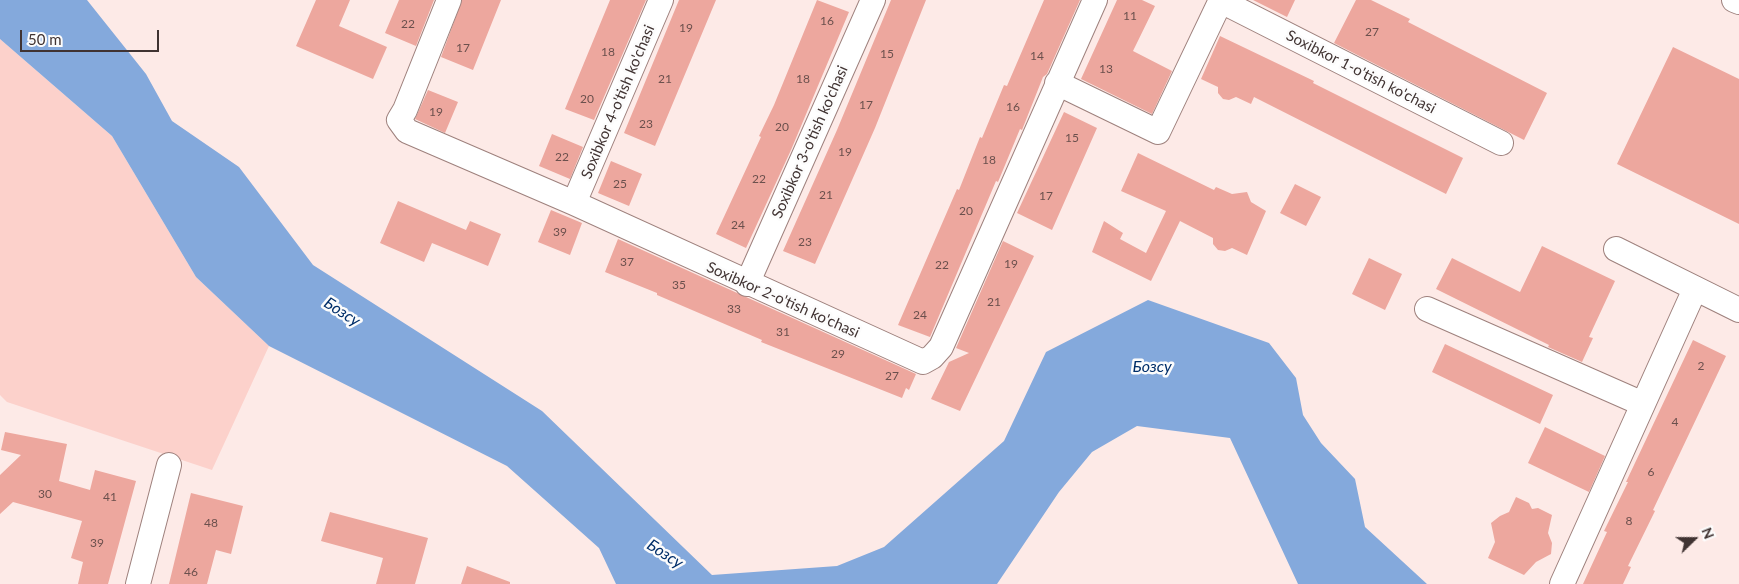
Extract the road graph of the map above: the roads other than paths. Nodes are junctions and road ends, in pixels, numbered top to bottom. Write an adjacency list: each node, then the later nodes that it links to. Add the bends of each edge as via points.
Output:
1 (448, 0): 10 (street, Soxibkor 2-o'tish ko'chasi, via 399,120 408,131)
2 (661, 0): 10 (street, Soxibkor 4-o'tish ko'chasi)
3 (873, 0): 12 (street, Soxibkor 3-o'tish ko'chasi)
4 (1095, 0): 8 (street, Soxibkor 2-o'tish ko'chasi)
5 (1221, 0): 8 (street, Soxibkor 1-o'tish ko'chasi, via 1158,132); 9 (street, Soxibkor 1-o'tish ko'chasi)
6 (1734, 0): 7 (street)
7 (1739, 2)
8 (1057, 83): 12 (street, Soxibkor 2-o'tish ko'chasi, via 941,347 932,357 922,362)
9 (1501, 143)
10 (574, 204): 12 (street, Soxibkor 2-o'tish ko'chasi)
11 (1616, 249): 13 (street)
12 (748, 284)
13 (1695, 288): 15 (street); 16 (street)
14 (1427, 309): 16 (street)
15 (1739, 310)
16 (1643, 404): 19 (street)
17 (169, 465): 18 (street)
18 (138, 584)
19 (1562, 584)

